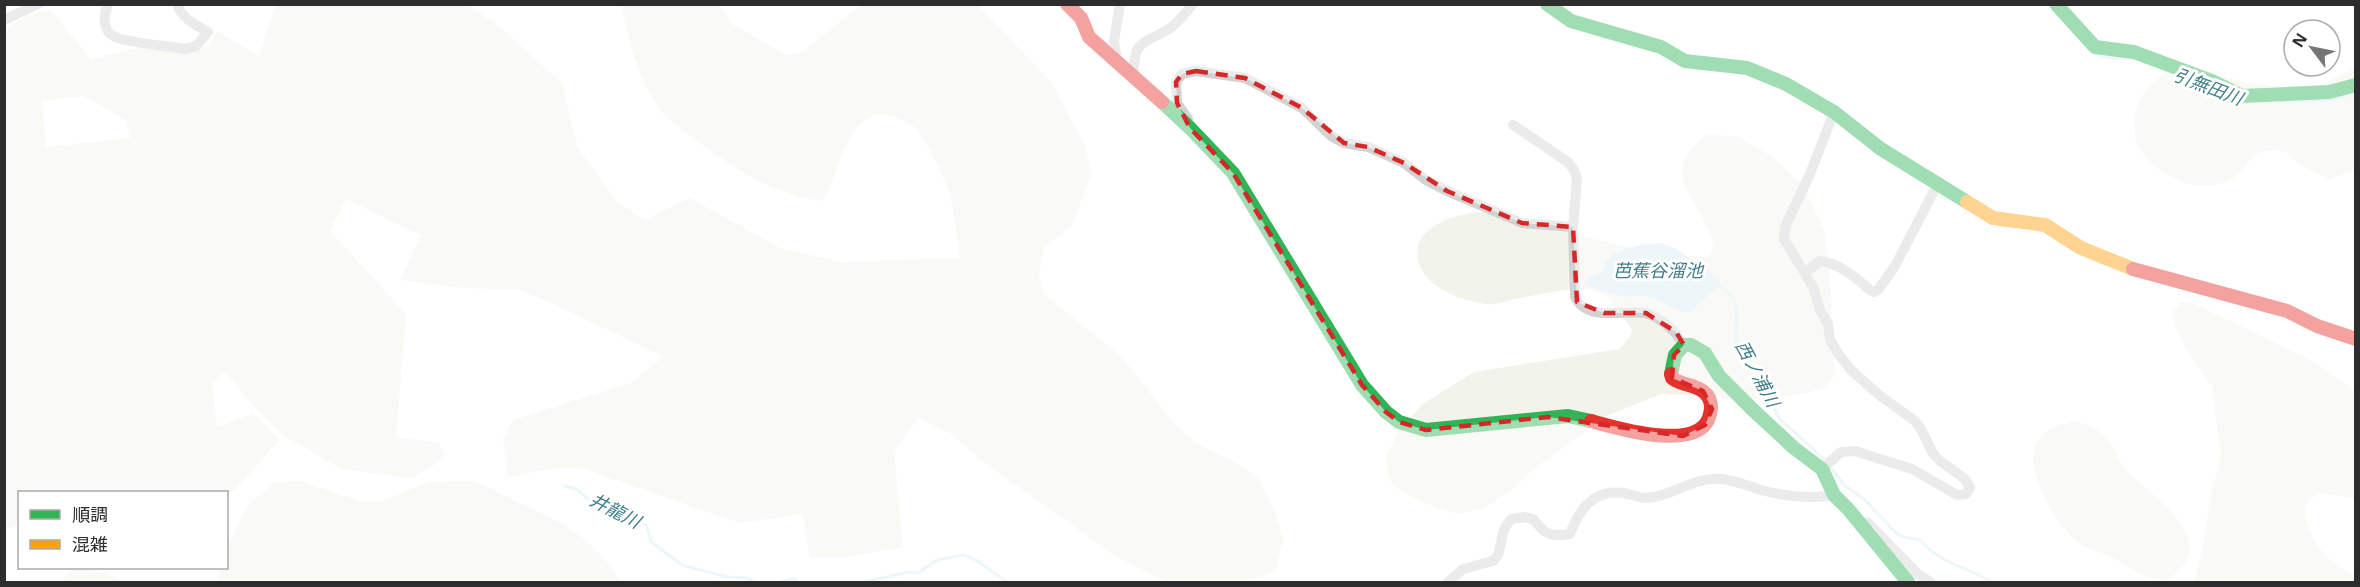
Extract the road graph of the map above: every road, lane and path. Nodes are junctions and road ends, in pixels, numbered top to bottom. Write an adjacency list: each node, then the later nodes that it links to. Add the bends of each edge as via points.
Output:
1 (38, 4): 9 (street)
2 (108, 4): 3 (street, via 105,27 114,37 185,49 196,46 208,32 188,20)
3 (177, 4)
4 (1067, 4): 10 (street, via 1082,18 1089,37)
5 (1120, 4): 10 (street, via 1113,41)
6 (1193, 4): 11 (street, via 1171,28 1138,46)
7 (1547, 4): 13 (street, via 1571,21 1660,47 1685,61 1747,68 1786,84)
8 (2056, 4): 12 (street, via 2095,47 2134,52 2242,96 2329,92)
9 (4, 20)
10 (1117, 60): 11 (street)
11 (1133, 79): 15 (street)
12 (2355, 85)
13 (1834, 112): 16 (street, via 1881,149); 18 (street, via 1784,233 1787,246)
14 (1513, 125): 17 (street, via 1574,170)
15 (1190, 128): 17 (street, via 1177,103 1176,82 1182,74 1196,70 1245,78 1302,108 1331,136 1404,163 1447,191 1522,223); 20 (street, via 1233,172 1362,385 1399,422 1426,430 1568,416 1643,433 1683,436 1705,425 1712,409 1703,391 1672,378 1671,363)
16 (1937, 185): 18 (street, via 1895,266 1878,290 1870,290 1830,262 1820,261); 19 (street, via 1993,218 2045,225 2103,258 2287,311)
17 (1573, 227): 20 (street, via 1577,302 1604,313 1646,313 1676,332)
18 (1806, 272): 21 (street, via 1839,355 1879,395 1916,421 1932,453 1965,479 1970,488 1966,494 1957,495 1912,469 1855,451 1840,452)
19 (2355, 339)
20 (1684, 345): 21 (street, via 1705,353 1719,376 1752,409)
21 (1822, 469): 22 (street)
22 (1834, 495): 23 (street); 24 (street, via 1816,498 1773,493 1724,479 1703,479 1645,498 1609,493 1586,503 1570,534 1554,536 1543,531 1533,519 1511,519 1493,561 1463,569)
23 (1855, 519): 25 (street); 26 (street, via 1866,521)
24 (1448, 582)
25 (1908, 582)
26 (1930, 582)

